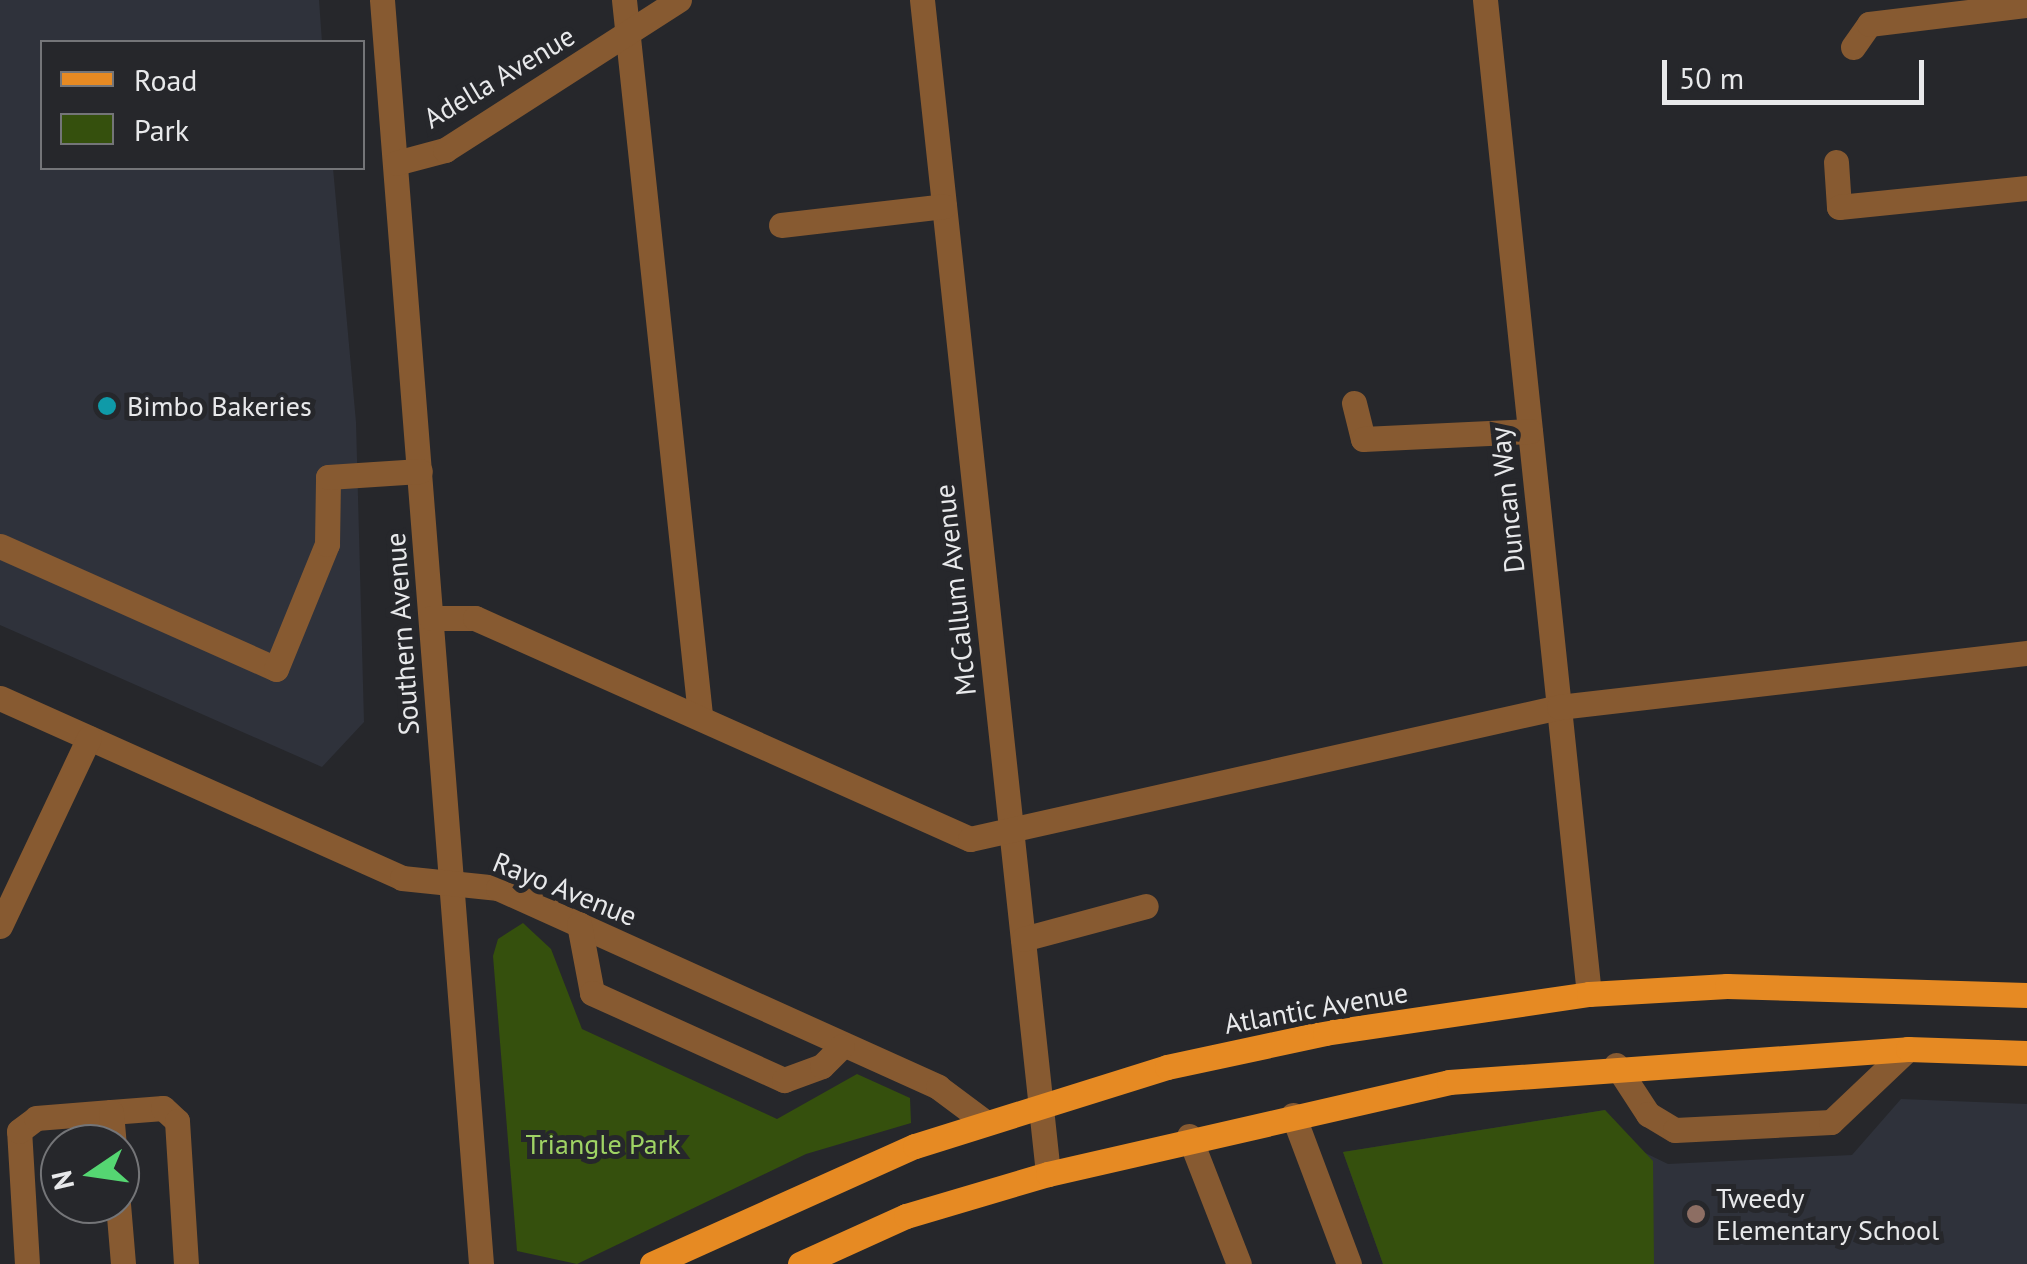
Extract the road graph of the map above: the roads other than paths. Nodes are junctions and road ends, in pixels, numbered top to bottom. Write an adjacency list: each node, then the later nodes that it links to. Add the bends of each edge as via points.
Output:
1 (382, 0): 10 (street, Southern Avenue)
2 (624, 0): 7 (street)
3 (679, 0): 7 (street, Adella Avenue)
4 (922, 0): 12 (street, McCallum Avenue)
5 (1485, 0): 15 (street, Duncan Way)
6 (2027, 6): 8 (street, via 1869,24)
7 (628, 33): 10 (street, Adella Avenue, via 445,150); 22 (street)
8 (1853, 48)
9 (1836, 162): 11 (street, via 1840,207)
10 (396, 163): 16 (street, Southern Avenue)
11 (2027, 188)
12 (944, 206): 13 (street); 24 (street, McCallum Avenue)
13 (781, 225)
14 (1354, 402): 15 (street, via 1364,439)
15 (1530, 430): 21 (street, Duncan Way)
16 (420, 471): 17 (street, via 328,477 328,544 276,669); 18 (street, Southern Avenue)
17 (0, 546)
18 (431, 618): 22 (street, via 475,618); 25 (street, Southern Avenue)
19 (2027, 654): 21 (street)
20 (0, 698): 23 (street, Rayo Avenue)
21 (1560, 706): 24 (street); 30 (street, Duncan Way)
22 (700, 715): 24 (street, via 957,837)
23 (88, 738): 25 (street, Rayo Avenue, via 402,878); 28 (street)
24 (1012, 834): 29 (street, McCallum Avenue)
25 (451, 880): 27 (street, Rayo Avenue, via 498,888); 48 (street, Southern Avenue)
26 (1146, 906): 29 (street)
27 (579, 924): 32 (street, Rayo Avenue); 32 (street, via 592,994 784,1080 822,1066)
28 (0, 926)
29 (1023, 939): 36 (street, McCallum Avenue)
30 (1590, 994): 31 (main road, Atlantic Avenue, via 1727,986); 36 (main road, Atlantic Avenue, via 1325,1033)
31 (2027, 995)
32 (842, 1046): 39 (street, Rayo Avenue, via 938,1087)
33 (1908, 1048): 34 (main road); 35 (main road); 35 (street, via 1831,1122 1675,1130 1648,1114)
34 (2027, 1053)
35 (1616, 1065): 38 (main road, via 1449,1082)
36 (1040, 1104): 39 (main road, Atlantic Avenue); 43 (street, McCallum Avenue)
37 (111, 1112): 40 (street); 41 (street, via 36,1118); 47 (street, via 162,1108 177,1121)
38 (1293, 1114): 42 (main road); 52 (street)
39 (985, 1122): 49 (main road, Atlantic Avenue)
40 (112, 1124)
41 (10, 1127): 45 (street)
42 (1189, 1136): 43 (main road); 51 (street)
43 (1048, 1174): 50 (main road, via 906,1216)
44 (120, 1224): 46 (street)
45 (27, 1264)
46 (123, 1264)
47 (186, 1264)
48 (482, 1264)
49 (652, 1264)
50 (800, 1264)
51 (1238, 1264)
52 (1349, 1264)

